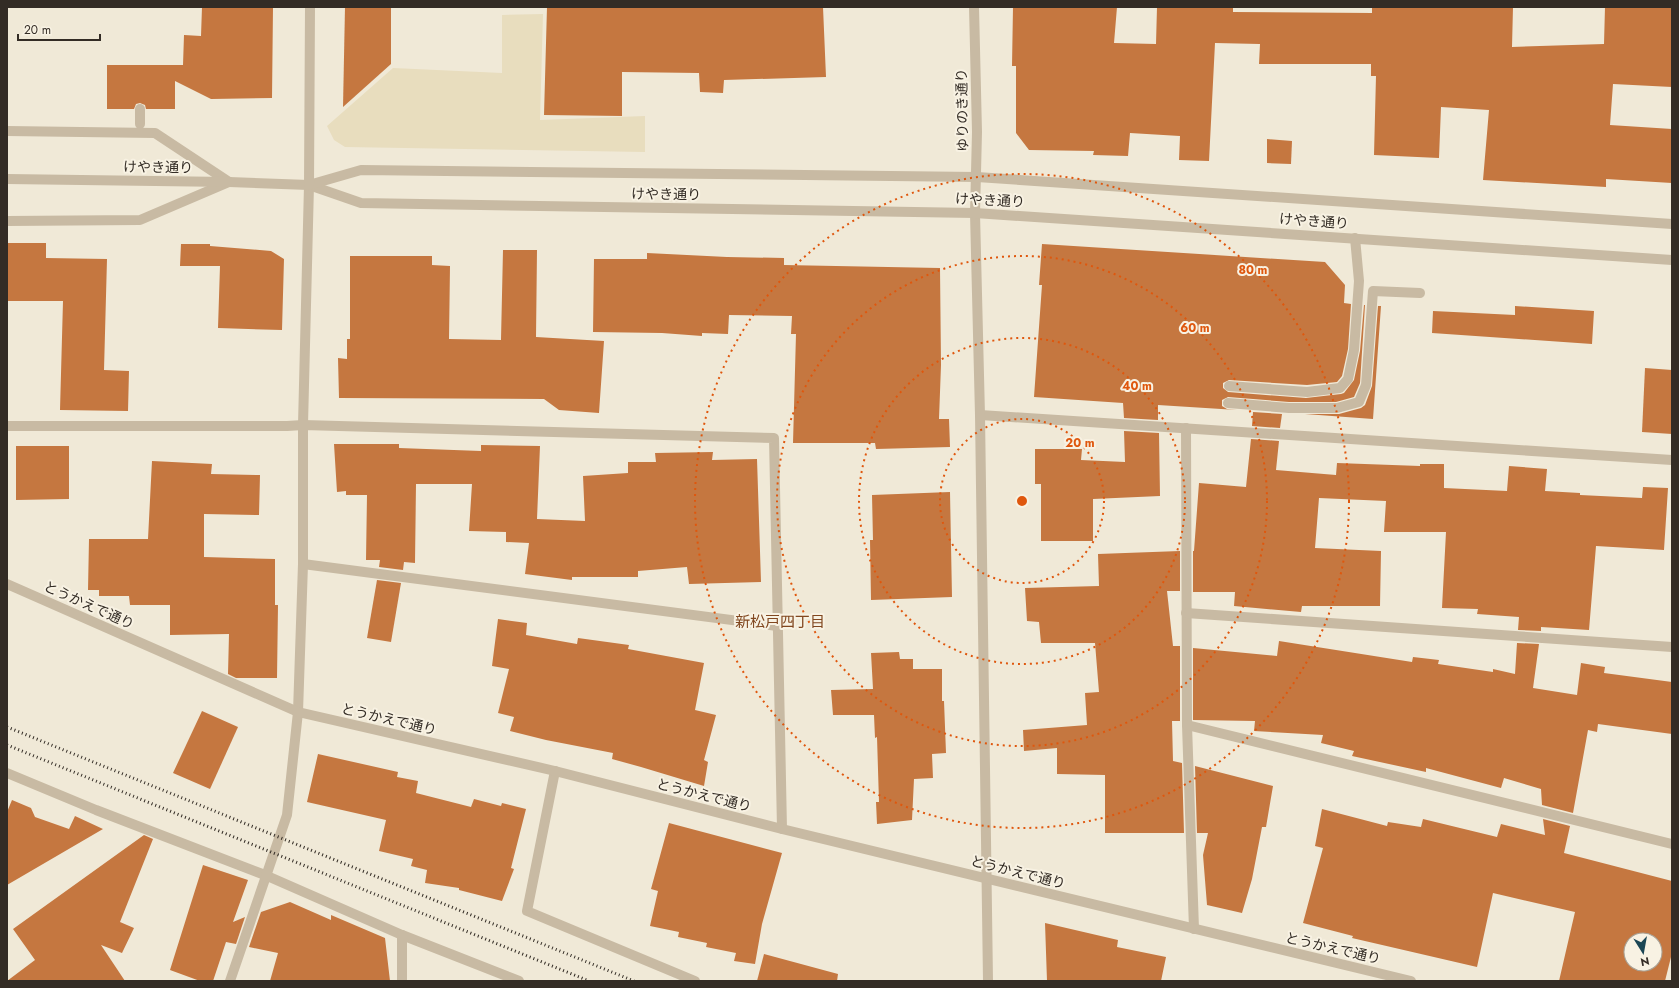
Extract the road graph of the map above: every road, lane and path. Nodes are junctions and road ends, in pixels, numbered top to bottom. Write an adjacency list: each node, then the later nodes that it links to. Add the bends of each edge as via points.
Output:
1 (310, 7): 9 (street)
2 (974, 7): 6 (street, ゆりのき通り)
3 (140, 109): 4 (street)
4 (140, 124)
5 (7, 131): 8 (street, via 155,133)
6 (977, 177): 9 (street, けやき通り, via 361,170); 10 (street, ゆりのき通り); 12 (street, けやき通り)
7 (7, 179): 8 (street, けやき通り)
8 (229, 182): 9 (street, けやき通り); 11 (street, via 140,220)
9 (309, 185): 10 (street, けやき通り, via 361,204); 19 (street)
10 (975, 213): 13 (street, けやき通り); 18 (street, ゆりのき通り)
11 (7, 221)
12 (1672, 224)
13 (1356, 238): 14 (street, けやき通り); 16 (street, via 1358,281 1354,350 1348,379 1340,388 1307,392)
14 (1672, 260)
15 (1420, 293): 17 (street, via 1373,291 1366,385 1359,402 1337,408 1289,408)
16 (1229, 386)
17 (1228, 403)
18 (980, 415): 21 (street); 35 (street, ゆりのき通り)
19 (303, 425): 20 (street); 23 (street); 26 (street, via 774,438)
20 (7, 426)
21 (1186, 428): 22 (street); 25 (street)
22 (1672, 460)
23 (303, 564): 26 (street); 28 (street)
24 (7, 584): 28 (street, とうかえで通り)
25 (1186, 613): 27 (street); 29 (street)
26 (777, 626): 32 (street)
27 (1672, 647)
28 (298, 712): 30 (street, とうかえで通り); 34 (street, via 287,816)
29 (1187, 725): 33 (street); 36 (street)
30 (555, 771): 32 (street, とうかえで通り); 41 (street, via 527,911)
31 (7, 773): 34 (street)
32 (782, 829): 35 (street, とうかえで通り)
33 (1672, 844)
34 (265, 876): 37 (street); 38 (street)
35 (987, 879): 36 (street, とうかえで通り); 42 (street, ゆりのき通り)
36 (1194, 929): 43 (street, とうかえで通り)
37 (402, 935): 39 (street); 40 (street)
38 (230, 981)
39 (402, 981)
40 (519, 981)
41 (695, 981)
42 (988, 981)
43 (1411, 981)

